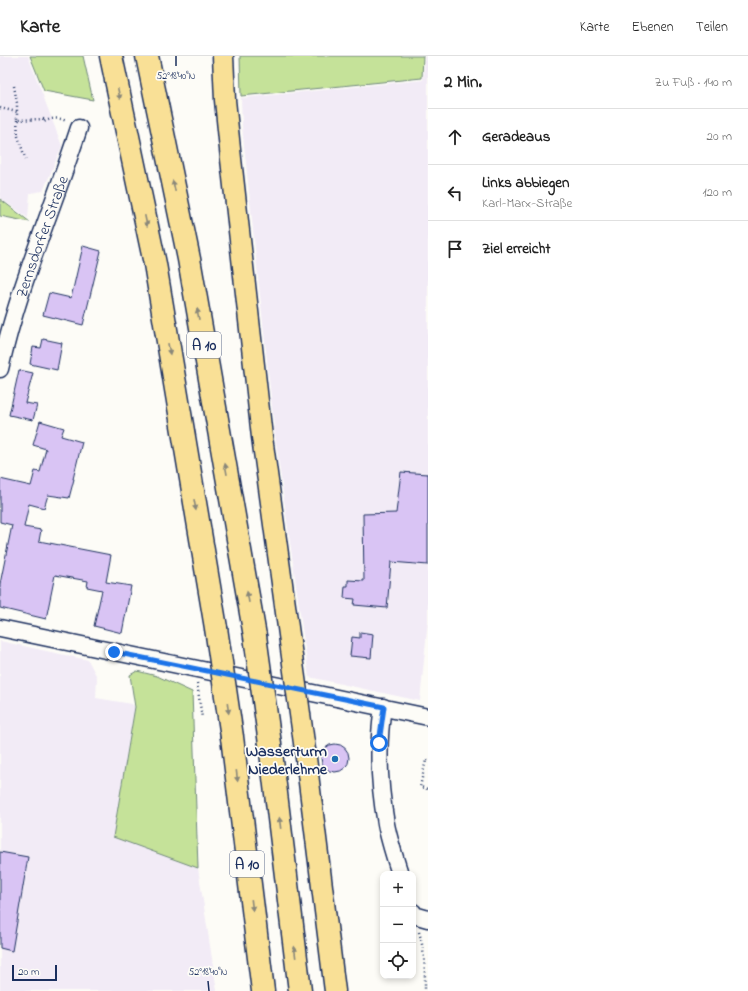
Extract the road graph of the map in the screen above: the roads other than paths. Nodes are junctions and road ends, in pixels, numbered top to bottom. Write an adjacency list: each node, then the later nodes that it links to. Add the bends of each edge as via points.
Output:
1 (111, 56): 10 (highway, A 10, one-way to 10, bridge, via 155,264 216,628)
2 (147, 56): 11 (highway, A 10, one-way to 2, bridge, via 255,636 189,259)
3 (223, 56): 12 (main road, bridge, via 225,100 261,429 306,750)
4 (79, 128): 5 (street, Zernsdorfer Straße, via 17,308)
5 (0, 369)
6 (0, 628): 7 (street)
7 (384, 707): 8 (street); 9 (street, via 379,743 379,768 386,825)
8 (428, 717)
9 (399, 871)
10 (263, 991)
11 (300, 991)
12 (335, 991)

